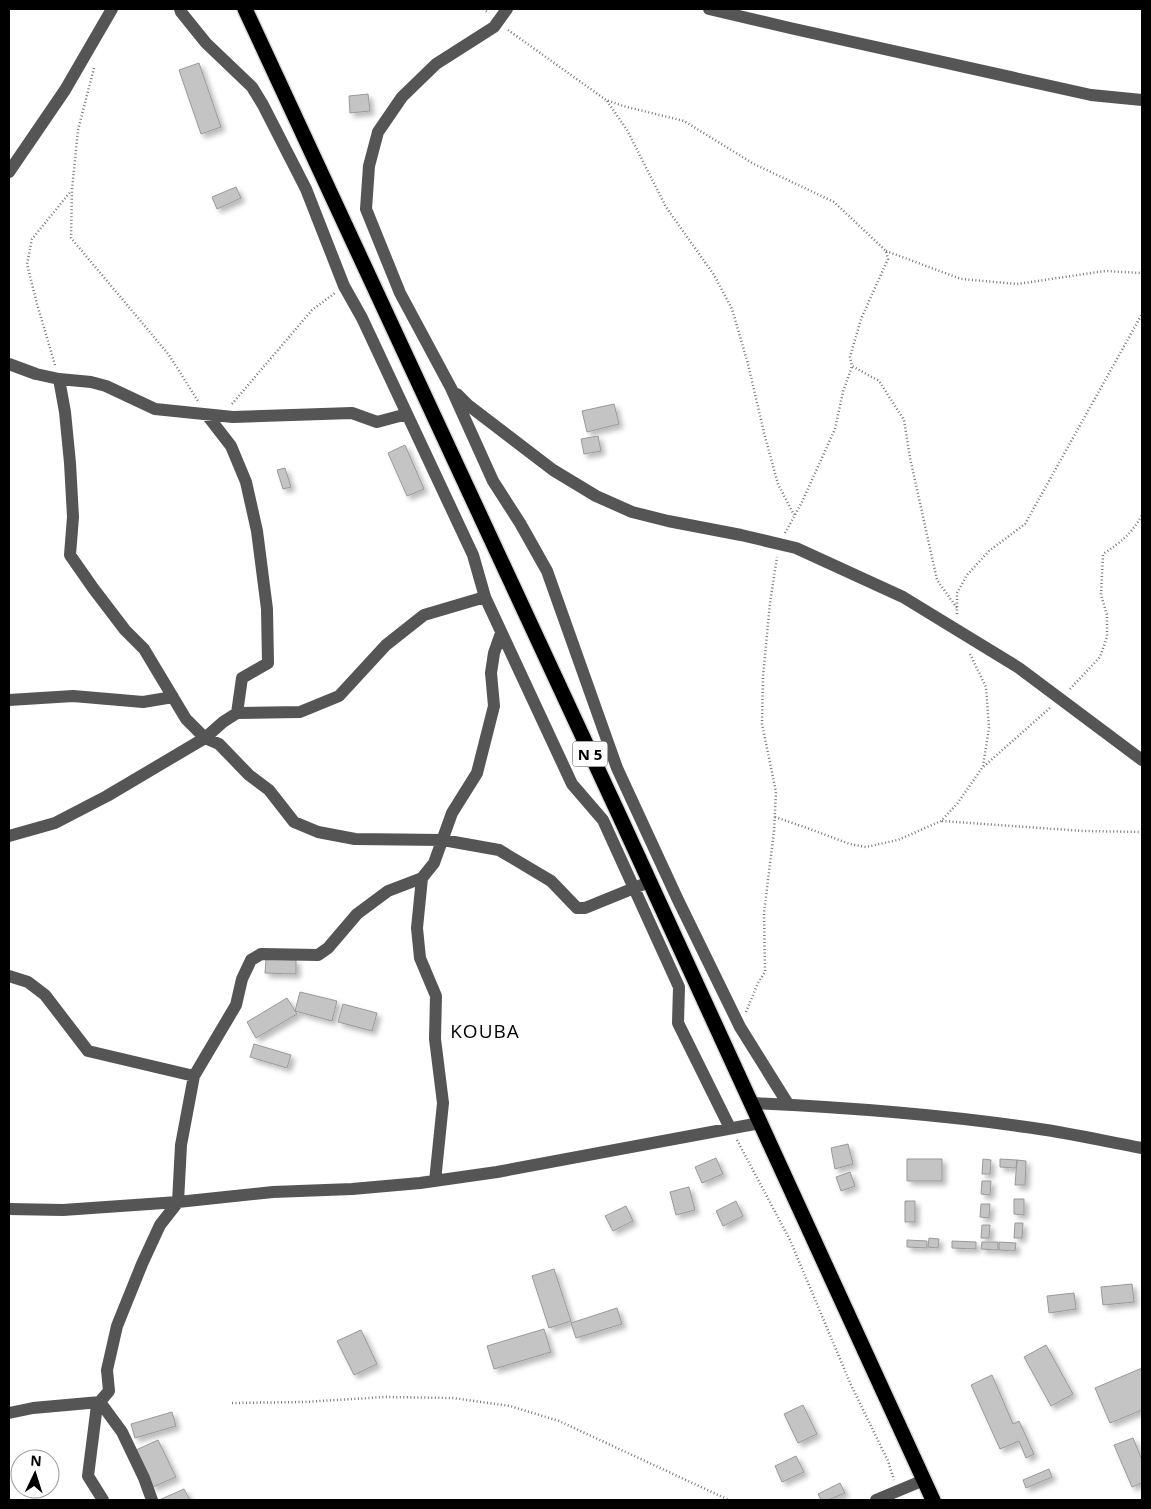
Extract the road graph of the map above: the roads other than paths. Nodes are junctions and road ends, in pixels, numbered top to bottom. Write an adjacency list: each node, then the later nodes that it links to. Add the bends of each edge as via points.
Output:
1 (112, 9): 7 (street, via 65,90)
2 (180, 9): 12 (street, via 206,43 252,88 263,105 306,189 344,286)
3 (245, 9): 23 (highway, N 5)
4 (506, 9): 10 (street, via 494,28 436,64 402,97 378,132 369,166 366,209 400,293)
5 (709, 9): 6 (street, via 1091,95)
6 (1142, 100)
7 (9, 172)
8 (9, 364): 9 (street)
9 (59, 379): 11 (street, via 106,386 155,409); 15 (street, via 70,462 73,517 70,555 125,630 144,649)
10 (451, 388): 19 (street, via 468,405 553,470 596,496 632,512 796,548 903,596 1019,668); 28 (street, via 493,481 547,571 618,768 678,900 740,1028)
11 (206, 414): 12 (street, via 232,417 352,414 377,422); 17 (street, via 230,446 246,482 257,531 267,609 268,663 242,678)
12 (407, 414): 13 (street, via 473,555)
13 (485, 596): 14 (street); 17 (street, via 424,615 386,645 339,696 300,712)
14 (501, 633): 21 (street, via 491,673 494,706 477,773 452,813); 24 (street, via 572,784 603,820)
15 (173, 697): 16 (street, via 143,702 72,696); 18 (street, via 186,719)
16 (9, 700)
17 (237, 713): 18 (street)
18 (205, 738): 20 (street, via 55,823); 21 (street, via 219,744 249,775 269,790 294,822 318,832 355,839)
19 (1142, 760)
20 (9, 836)
21 (443, 840): 22 (street, via 434,863); 24 (street, via 499,850 551,881 577,908 586,908)
22 (422, 878): 26 (street, via 388,891 357,914 318,955 261,954 251,960 242,979 236,1005); 32 (street, via 417,928 420,958 436,996 435,1040 443,1103)
23 (649, 882): 24 (street); 27 (highway, N 5)
24 (633, 888): 30 (street, via 679,988 678,1023)
25 (9, 976): 26 (street, via 28,982 45,995 88,1051)
26 (194, 1076): 33 (street, via 181,1145)
27 (750, 1103): 28 (street); 29 (highway, N 5)
28 (788, 1104): 31 (street, via 1028,1127)
29 (760, 1123): 30 (street); 37 (highway, N 5)
30 (730, 1128): 32 (street)
31 (1142, 1148)
32 (435, 1181): 33 (street, via 243,1194)
33 (178, 1202): 34 (street, via 63,1210); 35 (street, via 160,1225 117,1326 107,1370 109,1392)
34 (9, 1209)
35 (100, 1402): 36 (street); 38 (street, via 88,1476); 39 (street, via 122,1432)
36 (9, 1413)
37 (924, 1480): 40 (street); 41 (highway, N 5)
38 (103, 1500)
39 (152, 1500)
40 (876, 1500)
41 (933, 1500)

